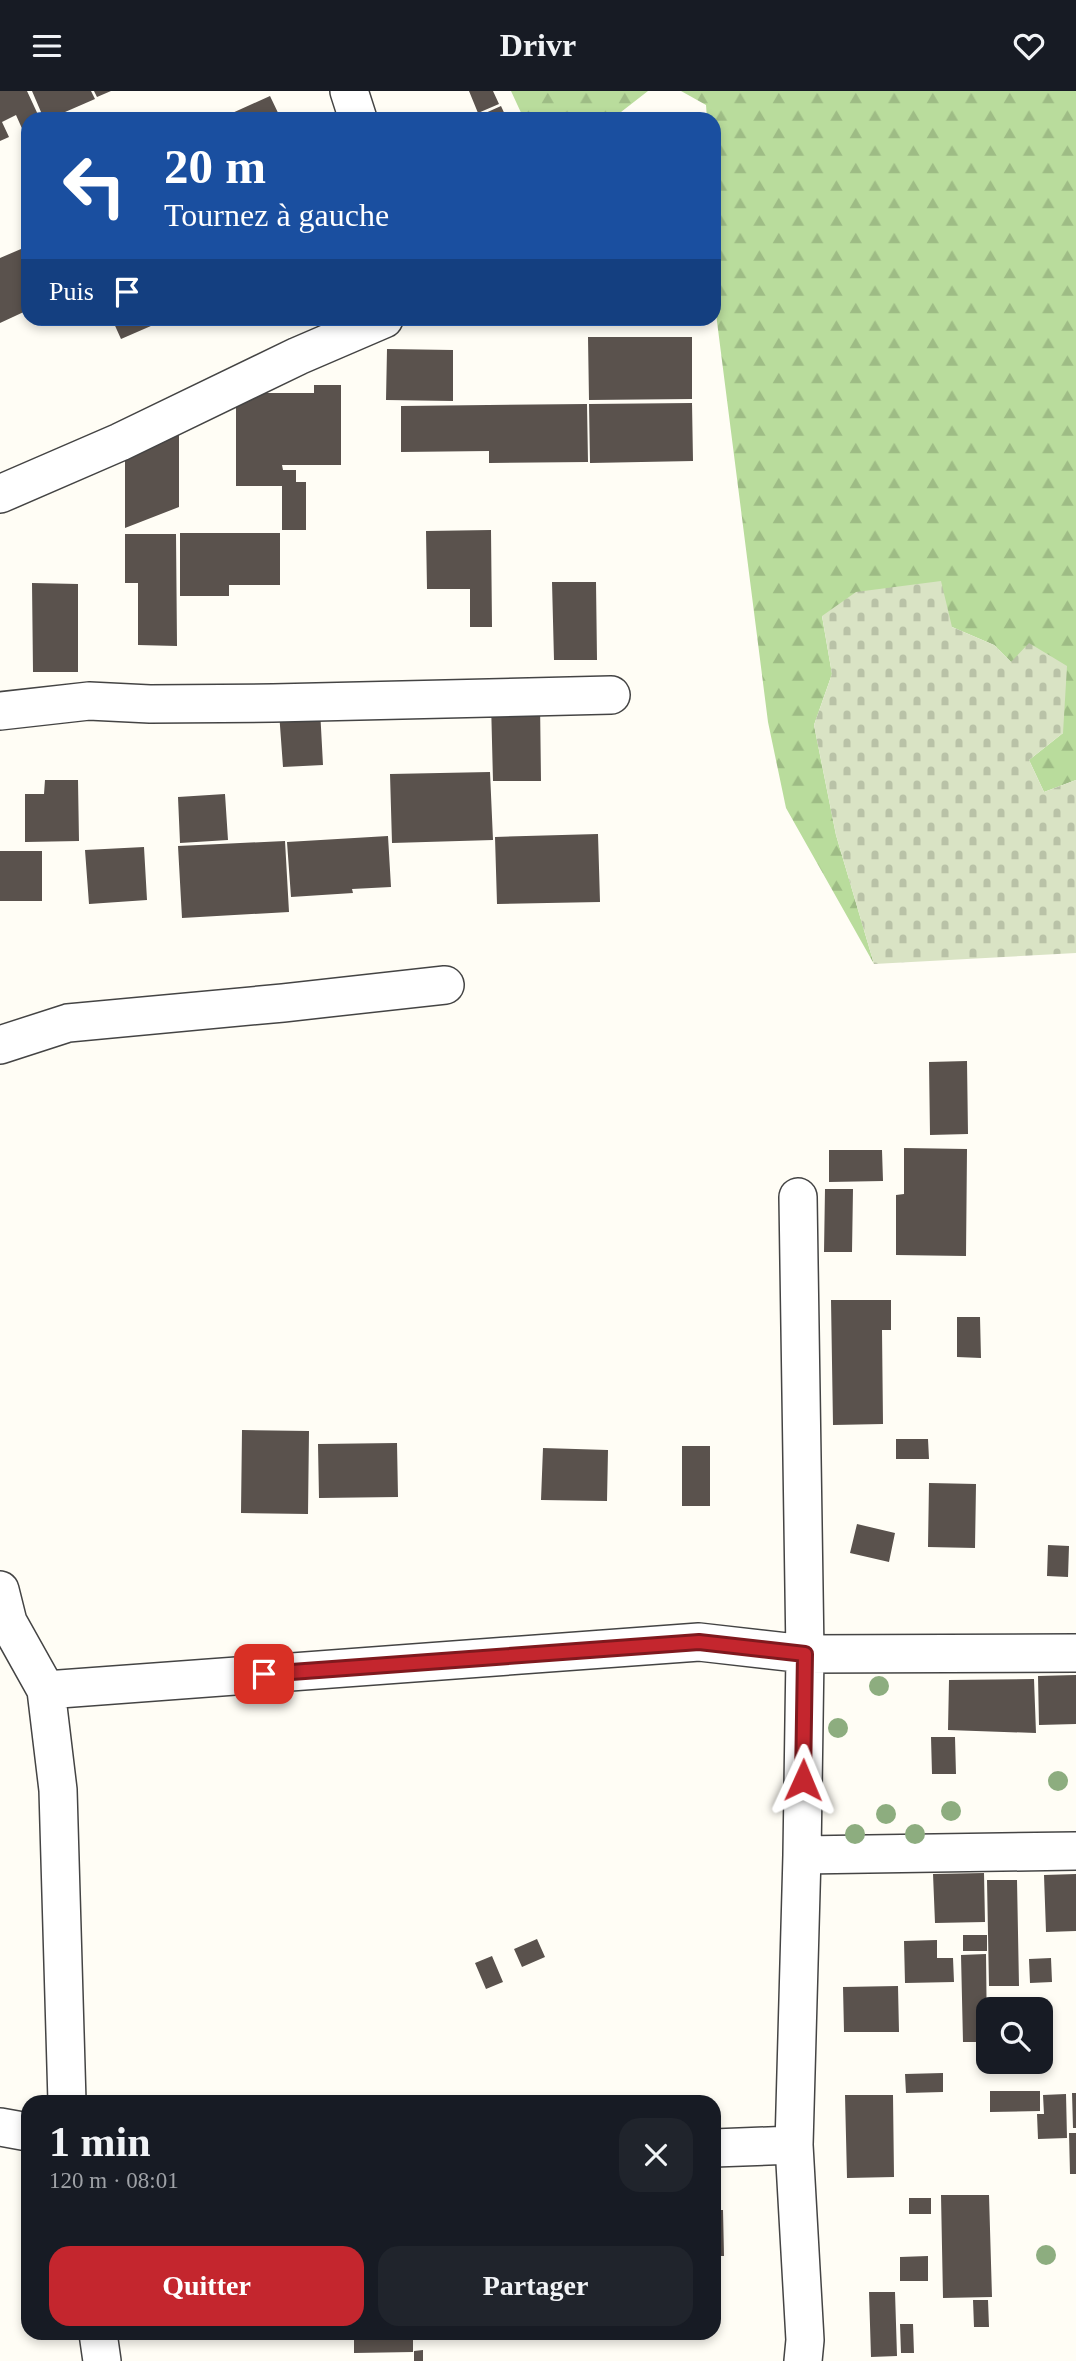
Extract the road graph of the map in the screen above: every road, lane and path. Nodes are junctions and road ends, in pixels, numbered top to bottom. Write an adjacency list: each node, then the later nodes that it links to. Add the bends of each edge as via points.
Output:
1 (349, 91): 2 (street)
2 (356, 112)
3 (368, 326): 4 (street)
4 (0, 494)
5 (611, 695): 6 (street, via 272,703 89,701)
6 (0, 711)
7 (445, 985): 8 (street, via 68,1023)
8 (0, 1045)
9 (798, 1197): 12 (street)
10 (0, 1590): 13 (street, via 8,1622)
11 (1076, 1653): 12 (street)
12 (805, 1654): 13 (street, via 699,1642); 15 (street)
13 (47, 1691): 16 (street, via 58,1790)
14 (1076, 1851): 15 (street)
15 (802, 1855): 19 (street)
16 (67, 2095)
17 (0, 2127): 18 (street)
18 (21, 2131)
19 (794, 2145): 20 (street); 23 (street)
20 (721, 2148)
21 (99, 2340): 22 (street)
22 (102, 2361)
23 (803, 2361)

